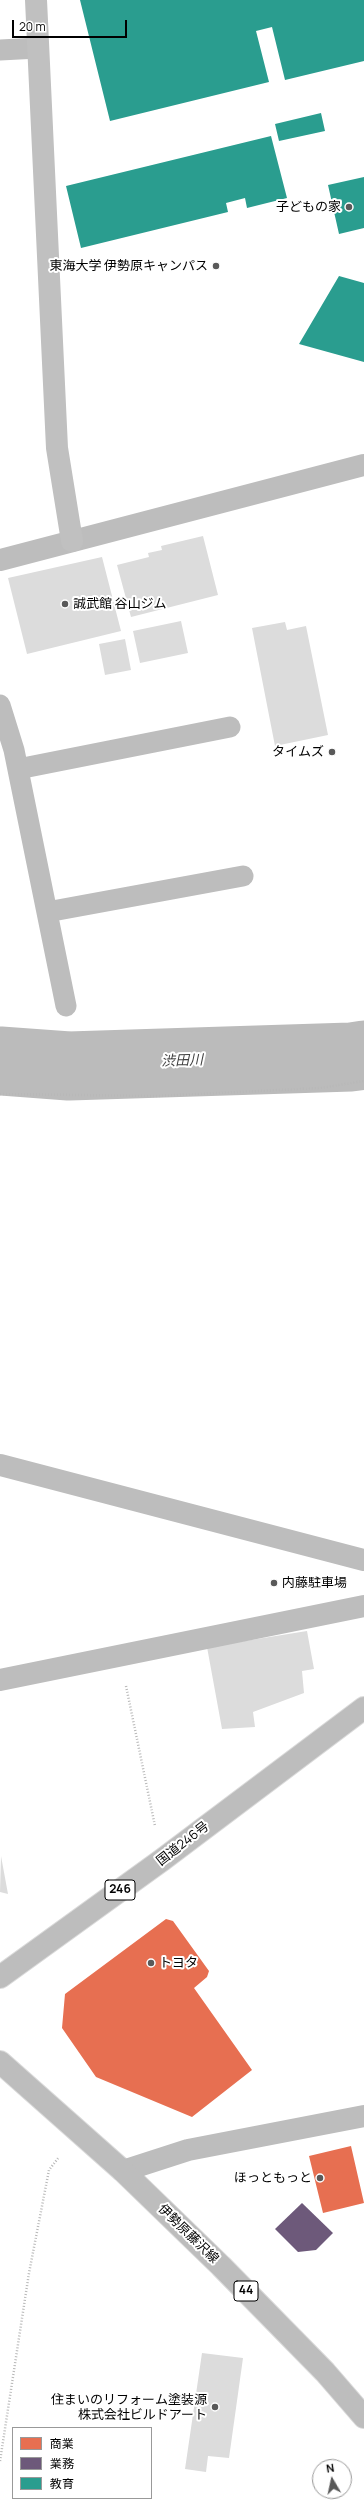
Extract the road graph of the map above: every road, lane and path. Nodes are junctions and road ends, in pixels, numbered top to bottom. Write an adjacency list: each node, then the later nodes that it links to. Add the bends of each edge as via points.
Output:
1 (36, 0): 2 (street)
2 (38, 48): 3 (lane); 5 (street, via 57,448)
3 (0, 50)
4 (364, 465): 5 (main road)
5 (72, 541): 6 (main road)
6 (0, 560)
7 (0, 705): 9 (lane)
8 (230, 727): 9 (lane)
9 (18, 769): 11 (lane)
10 (243, 876): 11 (lane)
11 (47, 912): 12 (lane)
12 (66, 1006)
13 (364, 1081): 14 (path, via 320,1088 156,1096)
14 (0, 1094)
15 (0, 1465): 16 (main road)
16 (364, 1560)
17 (364, 1606): 18 (main road)
18 (120, 1656): 19 (main road); 21 (path)
19 (0, 1680)
20 (364, 1708): 21 (main road, 国道246号 / 246)
21 (162, 1860): 22 (main road, 国道246号 / 246)
22 (0, 1977)
23 (0, 2062): 25 (main road, 伊勢原藤沢線 / 44)
24 (364, 2116): 26 (main road, via 188,2150)
25 (77, 2131): 26 (main road, 伊勢原藤沢線 / 44); 28 (path, via 49,2170 29,2273)
26 (123, 2171): 27 (main road, 伊勢原藤沢線 / 44, via 222,2266 325,2372)
27 (364, 2417)
28 (0, 2461)

